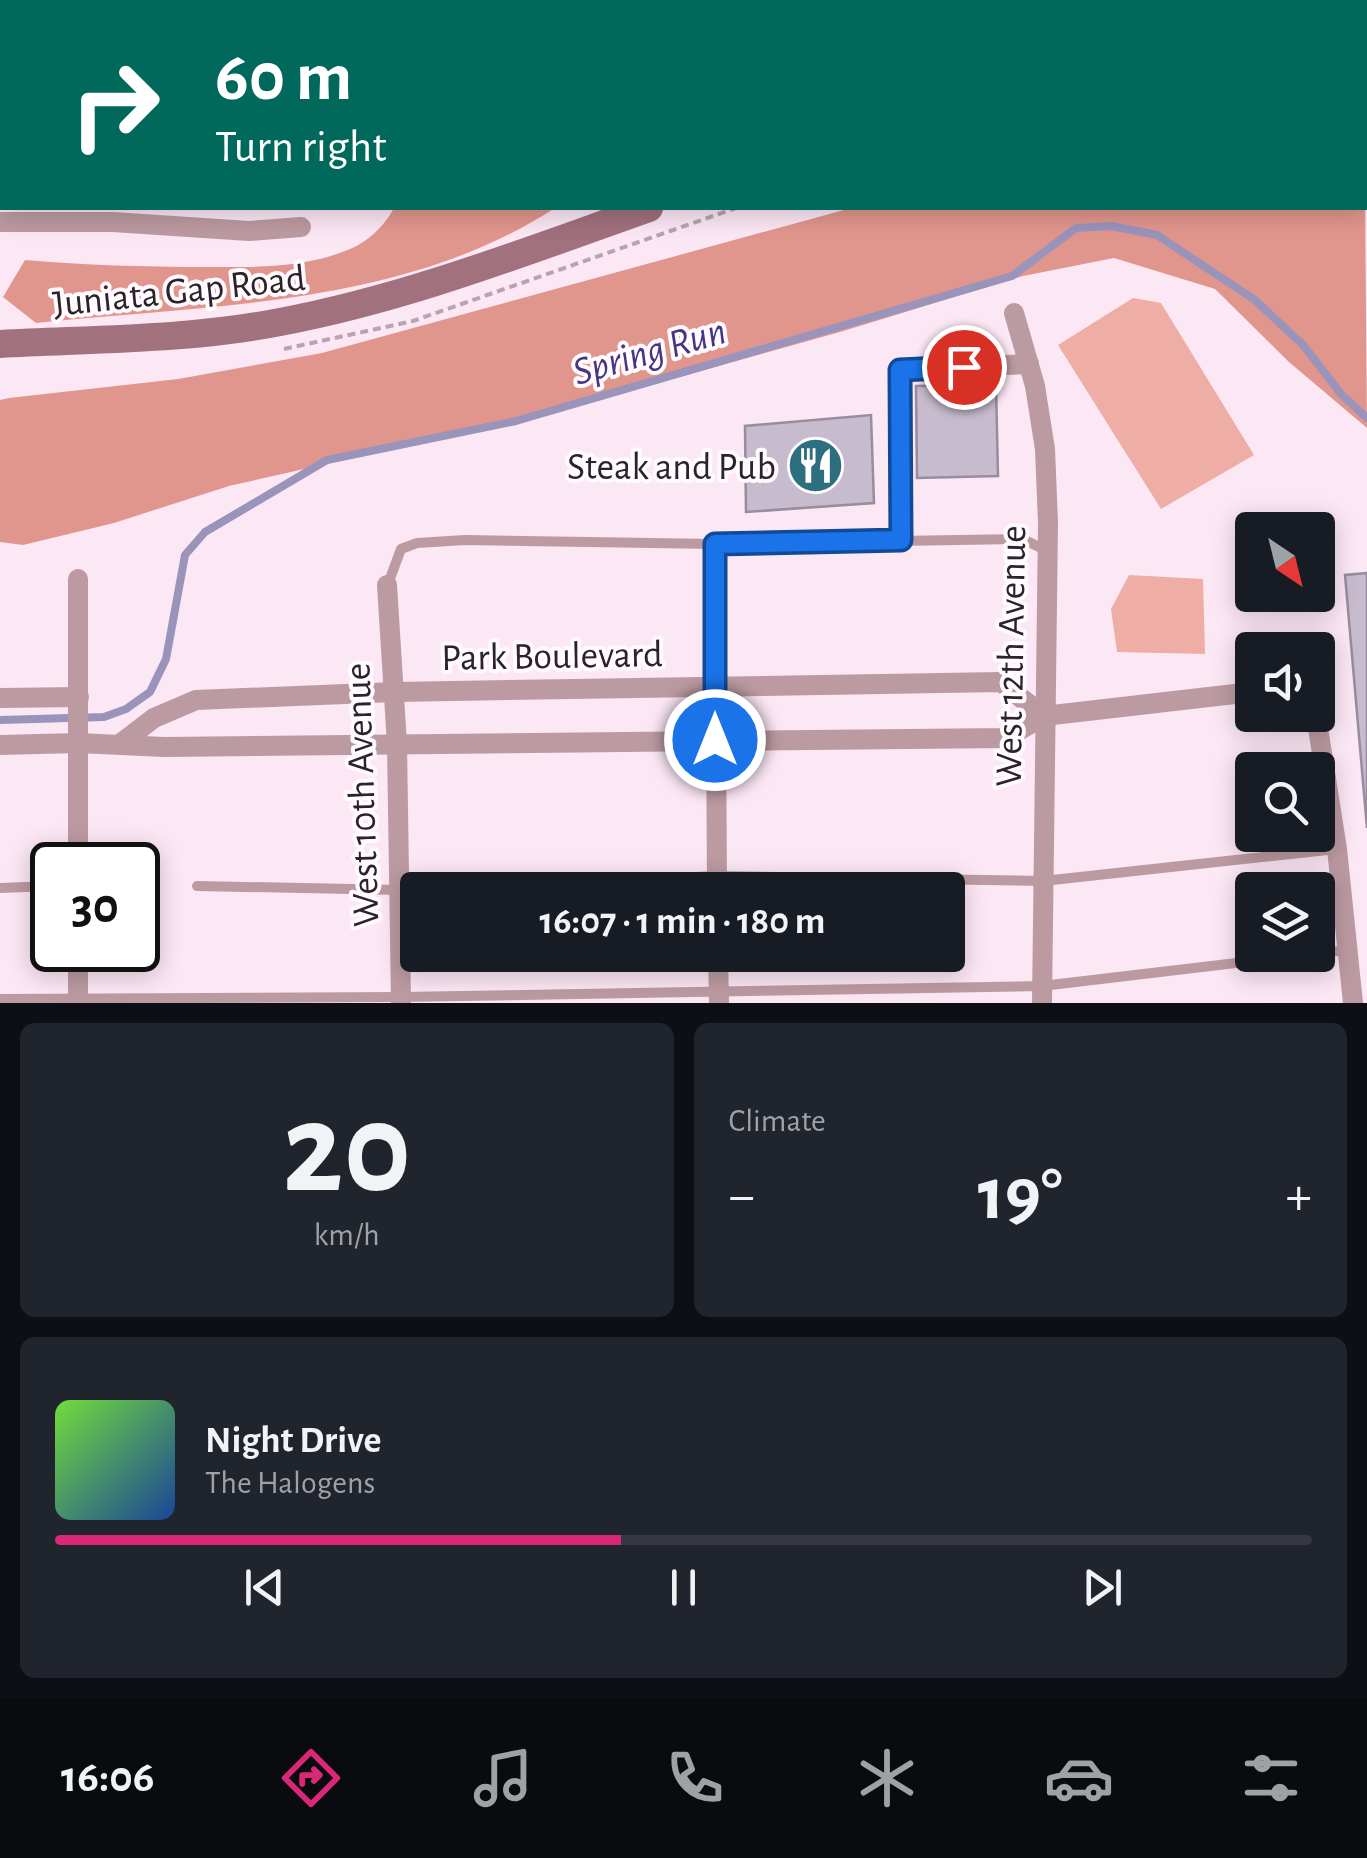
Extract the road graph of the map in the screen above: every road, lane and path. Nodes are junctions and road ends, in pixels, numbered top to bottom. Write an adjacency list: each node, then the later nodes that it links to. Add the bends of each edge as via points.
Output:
1 (643, 210): 5 (main road, Juniata Gap Road, via 413,290 278,323)
2 (0, 222): 3 (street)
3 (301, 227)
4 (1014, 314): 6 (street, West 12th Avenue)
5 (0, 344)
6 (1029, 364): 7 (street, via 900,370); 9 (street, West 12th Avenue, via 1044,450)
7 (901, 540): 8 (lane); 9 (lane, via 1023,538)
8 (715, 544): 11 (lane, via 418,543 401,549); 12 (street)
9 (1047, 552): 17 (street, West 12th Avenue)
10 (78, 580): 15 (street)
11 (388, 586): 13 (street, West 10th Avenue)
12 (715, 689): 13 (street, Park Boulevard); 17 (street, Park Boulevard, via 1001,682); 19 (street)
13 (394, 692): 21 (street, Park Boulevard, via 196,700 154,718); 22 (street, West 10th Avenue)
14 (1235, 694): 17 (street)
15 (78, 697): 16 (street); 20 (street)
16 (0, 698)
17 (1044, 716): 19 (street, via 1006,738); 28 (street, West 12th Avenue)
18 (1319, 732): 25 (street)
19 (715, 740): 22 (street); 26 (street)
20 (78, 743): 21 (street); 23 (street); 24 (street)
21 (120, 744): 22 (street)
22 (397, 744): 32 (street, West 10th Avenue)
23 (0, 745)
24 (78, 842)
25 (1336, 849): 28 (lane); 33 (street)
26 (717, 872)
27 (965, 881): 28 (lane)
28 (1042, 881): 39 (street, West 12th Avenue)
29 (197, 886): 32 (lane)
30 (30, 887): 31 (lane)
31 (0, 888)
32 (400, 890)
33 (1349, 950): 34 (lane); 44 (street)
34 (1335, 952)
35 (1235, 965): 39 (lane)
36 (78, 972): 42 (street)
37 (401, 972): 43 (street, West 10th Avenue)
38 (718, 972): 40 (street)
39 (1042, 994): 40 (lane)
40 (719, 997): 43 (lane)
41 (0, 1000): 42 (lane)
42 (78, 1000): 43 (lane)
43 (401, 1000)
44 (1353, 1003)

